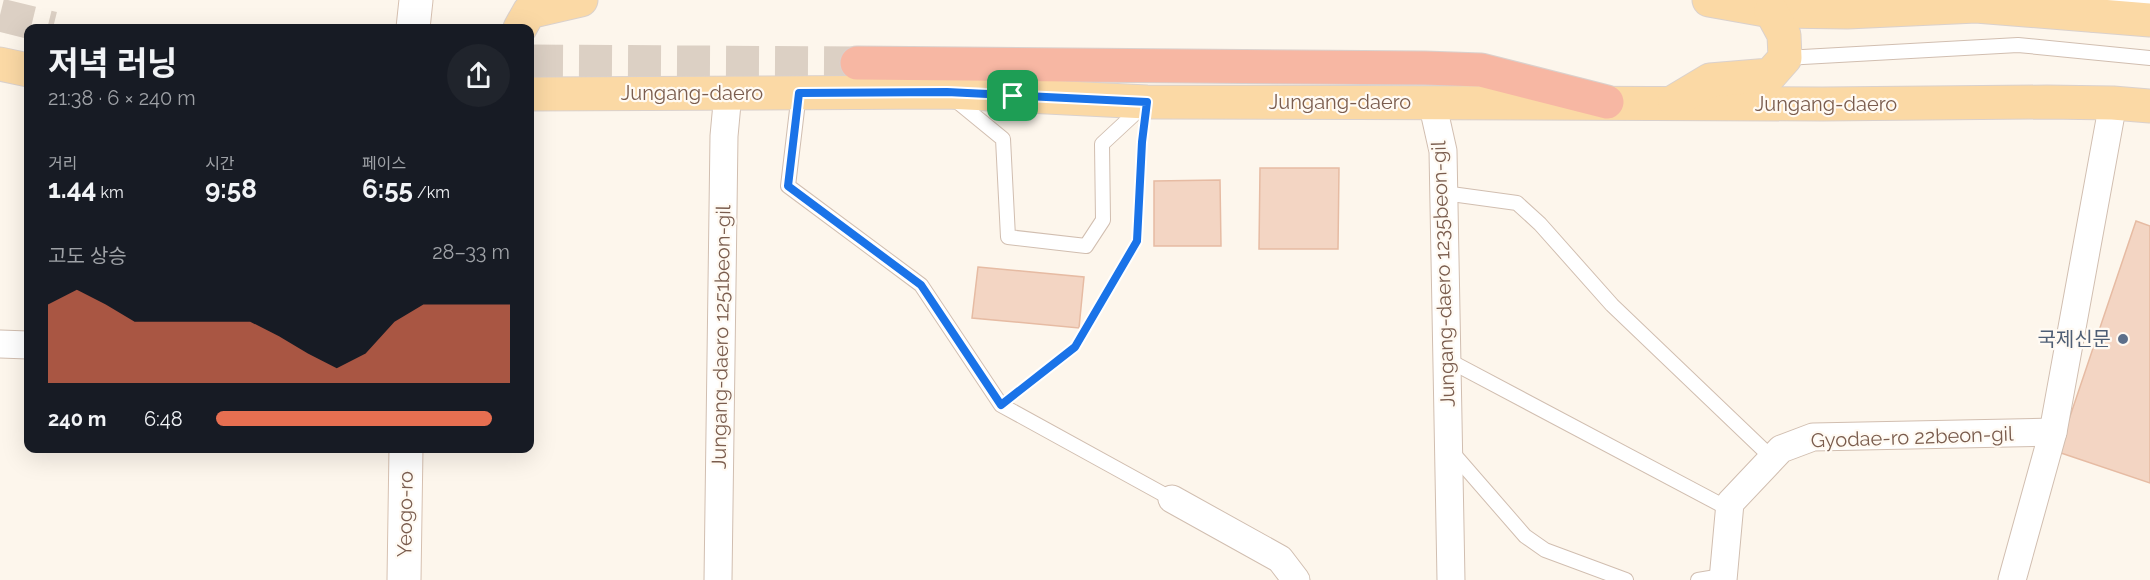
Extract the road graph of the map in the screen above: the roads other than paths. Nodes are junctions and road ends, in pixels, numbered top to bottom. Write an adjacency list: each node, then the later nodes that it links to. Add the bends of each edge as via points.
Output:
1 (416, 0): 10 (main road)
2 (581, 0): 11 (main road, via 529,12)
3 (1709, 0): 7 (main road)
4 (2147, 0): 8 (main road)
5 (1839, 6): 6 (main road); 7 (main road)
6 (2052, 6): 8 (main road)
7 (1771, 12): 12 (main road, via 1784,34)
8 (2093, 15): 9 (main road)
9 (2150, 20)
10 (413, 24)
11 (522, 24)
12 (1785, 58): 13 (lane, via 2018,45); 24 (main road, via 1770,75 1710,80)
13 (2150, 58)
14 (857, 63): 23 (highway, via 1480,70)
15 (0, 64): 16 (main road)
16 (24, 69)
17 (538, 88): 19 (main road, Jungang-daero)
18 (947, 92): 20 (main road, Jungang-daero); 21 (main road, Jungang-daero); 21 (lane, via 1003,139 1008,237 1086,246 1103,220 1102,144)
19 (728, 93): 20 (main road, Jungang-daero); 39 (street, Jungang-daero 1251beon-gil, via 724,136)
20 (799, 93): 35 (lane, via 788,186 921,285 1001,405)
21 (1147, 102): 22 (main road, Jungang-daero)
22 (1432, 102): 23 (main road, Jungang-daero); 27 (street, Jungang-daero 1235beon-gil, via 1443,151)
23 (1607, 102): 24 (main road, Jungang-daero)
24 (1674, 102): 25 (main road, Jungang-daero)
25 (2113, 103): 26 (main road, Jungang-daero); 31 (street)
26 (2150, 106)
27 (1444, 193): 30 (street, Jungang-daero 1235beon-gil); 34 (lane, via 1516,203 1612,304)
28 (0, 344): 29 (street)
29 (24, 345)
30 (1446, 359): 32 (street, Jungang-daero 1235beon-gil); 36 (lane)
31 (2053, 432): 34 (street, Gyodae-ro 22beon-gil, via 1813,437 1781,448); 43 (street)
32 (1448, 448): 41 (street, Jungang-daero 1235beon-gil); 42 (lane, via 1525,536 1545,550)
33 (406, 453): 38 (main road, Yeogo-ro)
34 (1772, 458): 36 (street, Gyodae-ro 22beon-gil, via 1730,503)
35 (1172, 499): 40 (street, via 1280,559)
36 (1729, 509): 37 (street)
37 (1715, 579)
38 (404, 580)
39 (718, 580)
40 (1296, 580)
41 (1451, 580)
42 (1626, 580)
43 (2012, 580)

